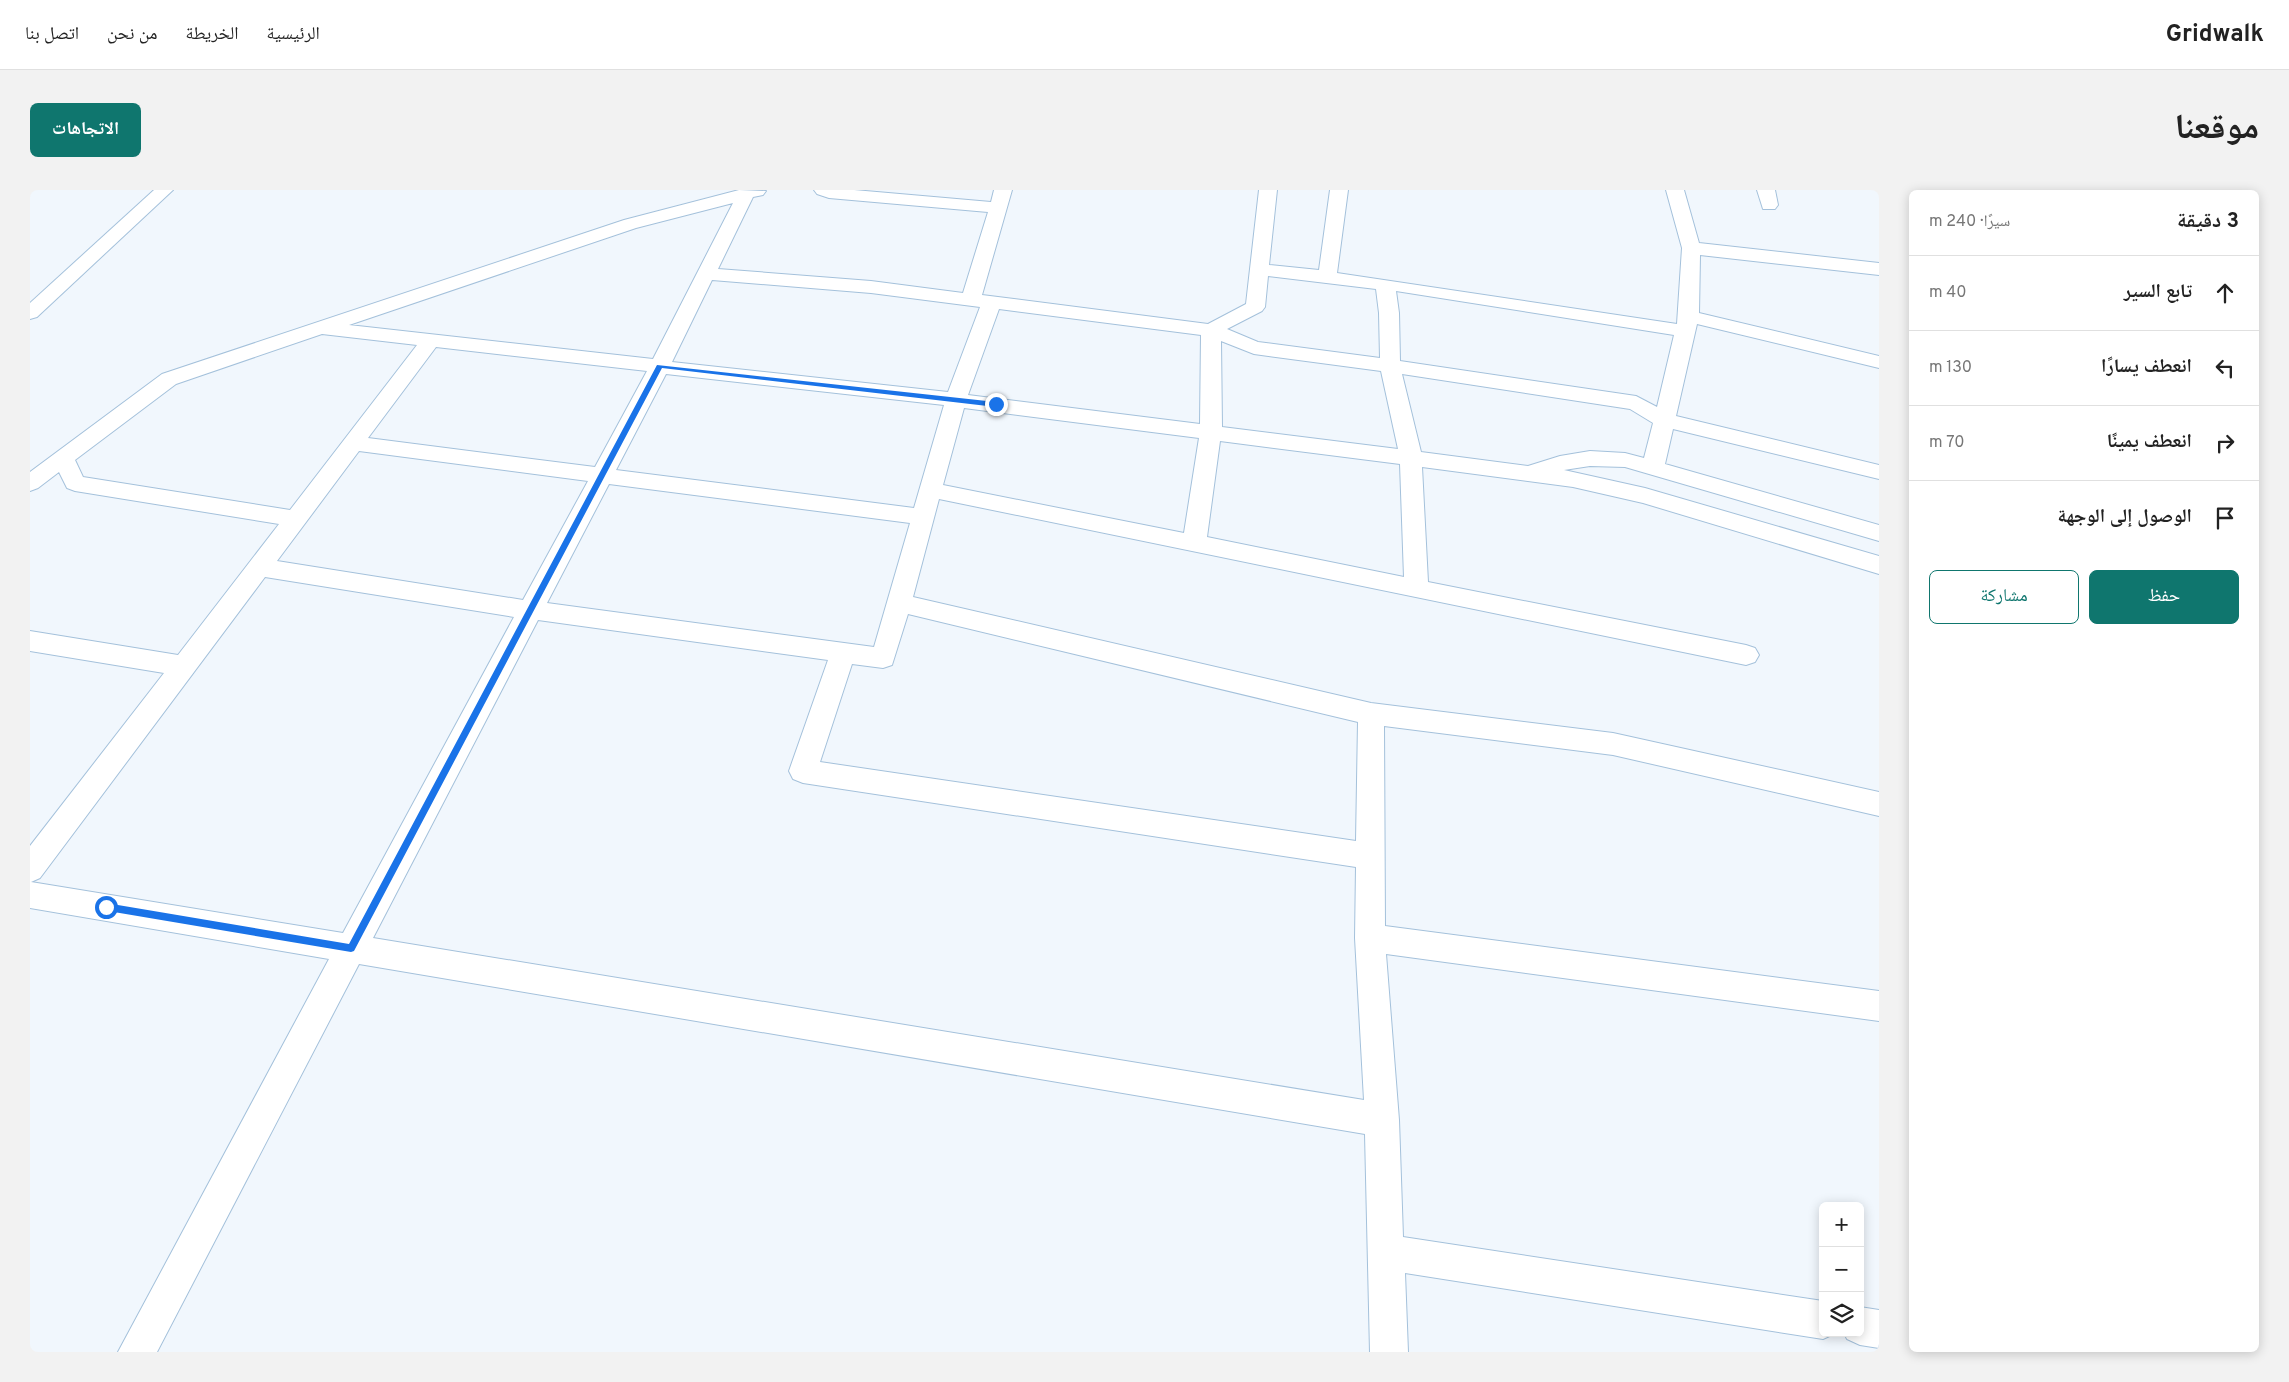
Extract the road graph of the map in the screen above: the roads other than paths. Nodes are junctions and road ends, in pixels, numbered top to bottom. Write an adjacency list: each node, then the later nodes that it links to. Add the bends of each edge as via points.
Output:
1 (164, 190): 17 (street)
2 (720, 190): 8 (street)
3 (823, 190): 9 (street)
4 (1003, 190): 9 (street)
5 (1268, 190): 11 (street)
6 (1339, 190): 14 (street)
7 (1675, 190): 10 (street)
8 (751, 191): 13 (street); 19 (street, via 630,224)
9 (998, 208): 16 (street)
10 (1691, 248): 12 (street); 18 (street)
11 (1259, 269): 14 (street); 20 (street, via 1255,307)
12 (1879, 269)
13 (706, 274): 16 (street, via 871,287); 23 (street)
14 (1327, 278): 15 (street)
15 (1385, 284): 18 (street); 24 (street, via 1390,313)
16 (982, 300): 20 (street); 25 (street)
17 (30, 313)
18 (1687, 324): 22 (street); 26 (street)
19 (320, 328): 21 (street); 30 (street, via 169,379)
20 (1211, 330): 24 (street, via 1254,348); 27 (street)
21 (431, 340): 23 (street); 28 (street)
22 (1879, 362)
23 (660, 366): 25 (street); 34 (street)
24 (1390, 366): 26 (street, via 1636,403); 29 (street)
25 (956, 400): 27 (street); 36 (street)
26 (1663, 420): 31 (street); 32 (street)
27 (1211, 432): 29 (street); 40 (street)
28 (353, 443): 34 (street); 38 (street)
29 (1411, 457): 33 (street); 43 (street)
30 (64, 459): 35 (street); 38 (street, via 76,483)
31 (1653, 467): 33 (street, via 1625,460 1588,458); 39 (street)
32 (1876, 472)
33 (1528, 473): 41 (street, via 1573,479 1645,496)
34 (602, 474): 37 (street); 45 (street)
35 (30, 483)
36 (931, 490): 37 (street); 40 (street)
37 (923, 517): 44 (street)
38 (296, 518): 42 (street)
39 (1879, 533)
40 (1194, 544): 43 (street)
41 (1879, 565)
42 (259, 567): 45 (street); 49 (street)
43 (1416, 588): 48 (street)
44 (899, 603): 47 (street, via 883,658); 50 (street)
45 (530, 610): 47 (street); 56 (street)
46 (30, 640): 49 (street)
47 (842, 653): 52 (street, via 803,771)
48 (1746, 655)
49 (184, 666): 53 (street)
50 (1371, 714): 51 (street, via 1613,744); 52 (street)
51 (1879, 804)
52 (1370, 856): 55 (street)
53 (30, 869)
54 (30, 895): 56 (street)
55 (1370, 938): 57 (street); 58 (street)
56 (351, 948): 58 (street); 63 (street)
57 (1879, 1006)
58 (1382, 1120): 59 (street)
59 (1386, 1252): 60 (street); 64 (street)
60 (1819, 1319)
61 (1864, 1326): 62 (street)
62 (1879, 1328)
63 (136, 1352)
64 (1389, 1352)

